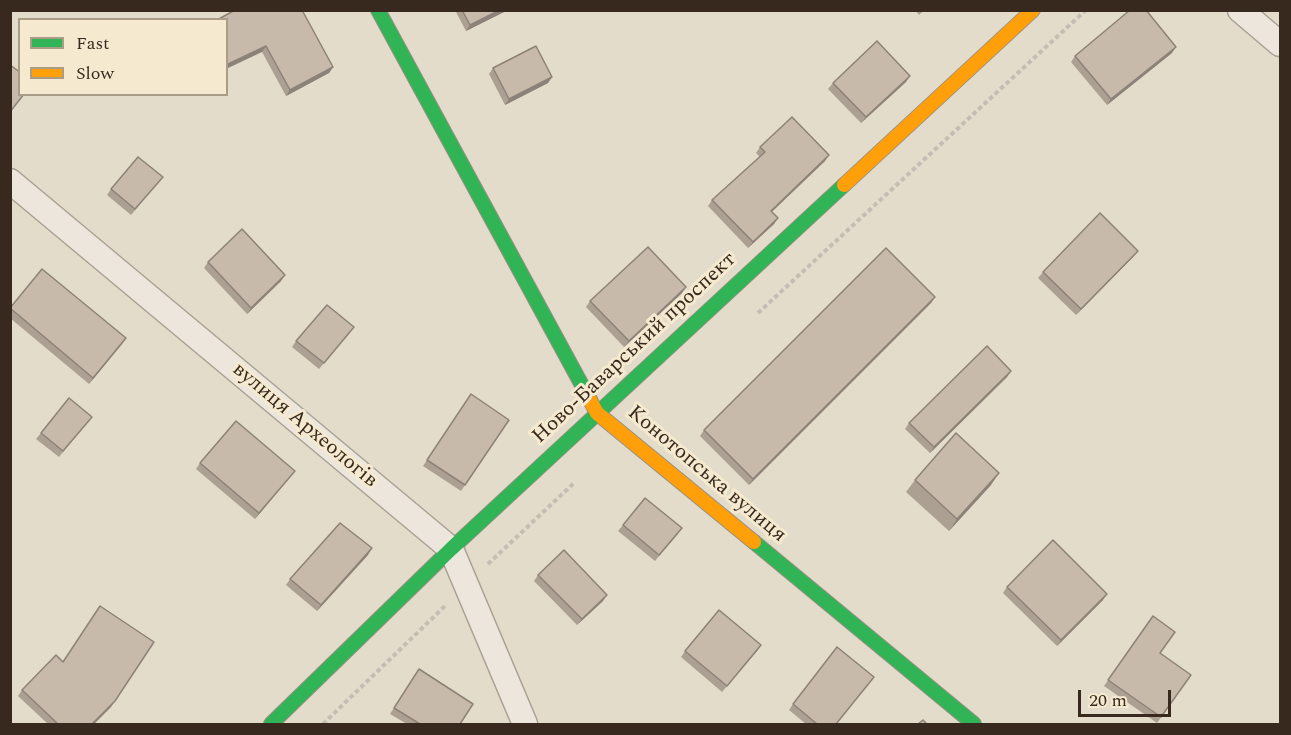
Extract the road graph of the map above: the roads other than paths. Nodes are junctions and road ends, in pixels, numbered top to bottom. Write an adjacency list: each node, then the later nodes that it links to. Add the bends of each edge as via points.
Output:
1 (378, 10): 6 (main road, Конотопська вулиця)
2 (1032, 10): 6 (main road, Ново-Баварський проспект)
3 (1240, 10): 4 (street)
4 (1281, 44)
5 (10, 182): 7 (street, вулиця Археологів)
6 (597, 413): 7 (main road, Ново-Баварський проспект); 10 (main road, Конотопська вулиця)
7 (451, 549): 8 (main road, Ново-Баварський проспект); 9 (street, вулиця Археологів)
8 (272, 724)
9 (525, 724)
10 (974, 724)

